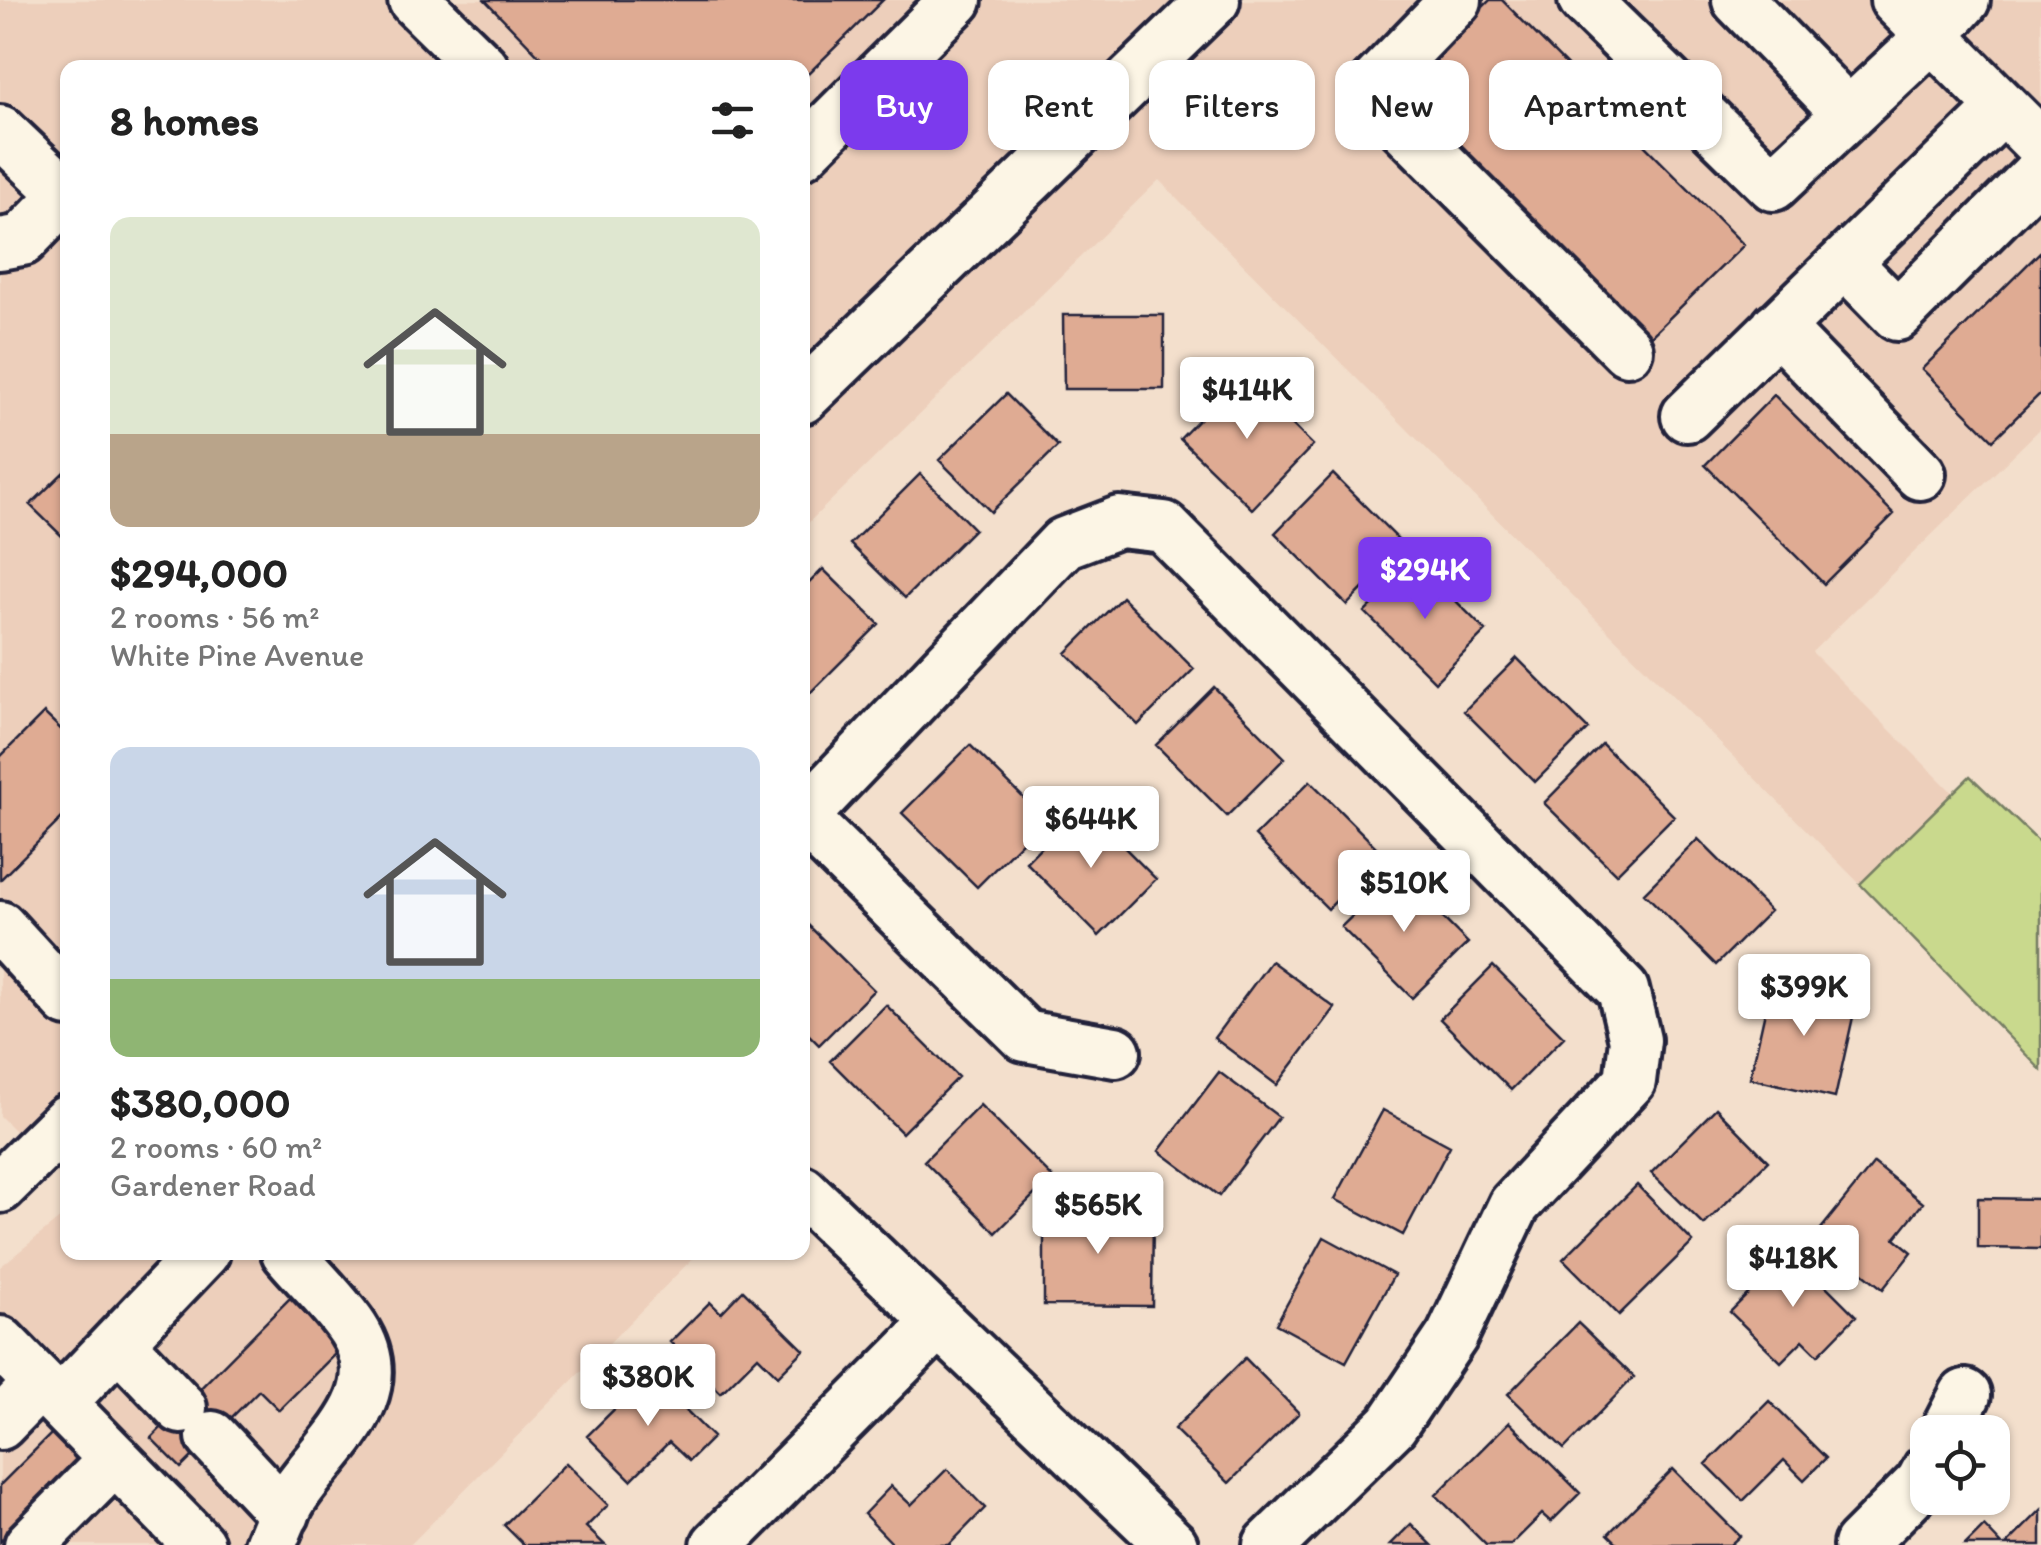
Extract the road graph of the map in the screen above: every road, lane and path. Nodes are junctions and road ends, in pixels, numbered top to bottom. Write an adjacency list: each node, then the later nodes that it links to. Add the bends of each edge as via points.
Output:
1 (414, 0): 9 (street)
2 (956, 0): 14 (street)
3 (1214, 0): 22 (street)
4 (1456, 0): 21 (street, via 1368,91)
5 (1584, 0): 11 (street, via 1773,186)
6 (1738, 0): 11 (street)
7 (1896, 0): 8 (street)
8 (1948, 18): 10 (street); 11 (street)
9 (475, 60)
10 (2003, 108): 13 (street); 19 (street)
11 (1848, 114)
12 (0, 131): 16 (street)
13 (2041, 145)
14 (810, 146)
15 (2041, 172): 19 (street, via 1897,316)
16 (60, 189)
17 (60, 203): 18 (street, via 22,240)
18 (0, 244)
19 (1845, 262): 20 (street)
20 (1777, 328): 23 (street); 24 (street)
21 (1627, 350)
22 (810, 386)
23 (1687, 416)
24 (1920, 474)
25 (810, 809): 47 (street, via 1064,543 1119,522 1164,527 1623,990 1635,1040 1630,1081 1514,1205 1452,1336 1392,1424)
26 (810, 825): 29 (street, via 1025,1036)
27 (0, 927): 28 (street)
28 (60, 992)
29 (1115, 1052)
30 (60, 1128): 31 (street)
31 (0, 1187)
32 (810, 1199): 35 (street)
33 (196, 1260): 37 (street)
34 (294, 1260): 42 (street, via 355,1331 366,1370 360,1407)
35 (939, 1322): 45 (street); 46 (street)
36 (0, 1342): 38 (street)
37 (118, 1342): 38 (street); 42 (street, via 196,1422)
38 (50, 1393): 39 (street); 40 (street)
39 (0, 1424)
40 (115, 1459): 43 (street); 44 (street)
41 (1910, 1494): 48 (street)
42 (277, 1529)
43 (30, 1545)
44 (199, 1545)
45 (717, 1545)
46 (1172, 1545)
47 (1268, 1545)
48 (1859, 1545)

